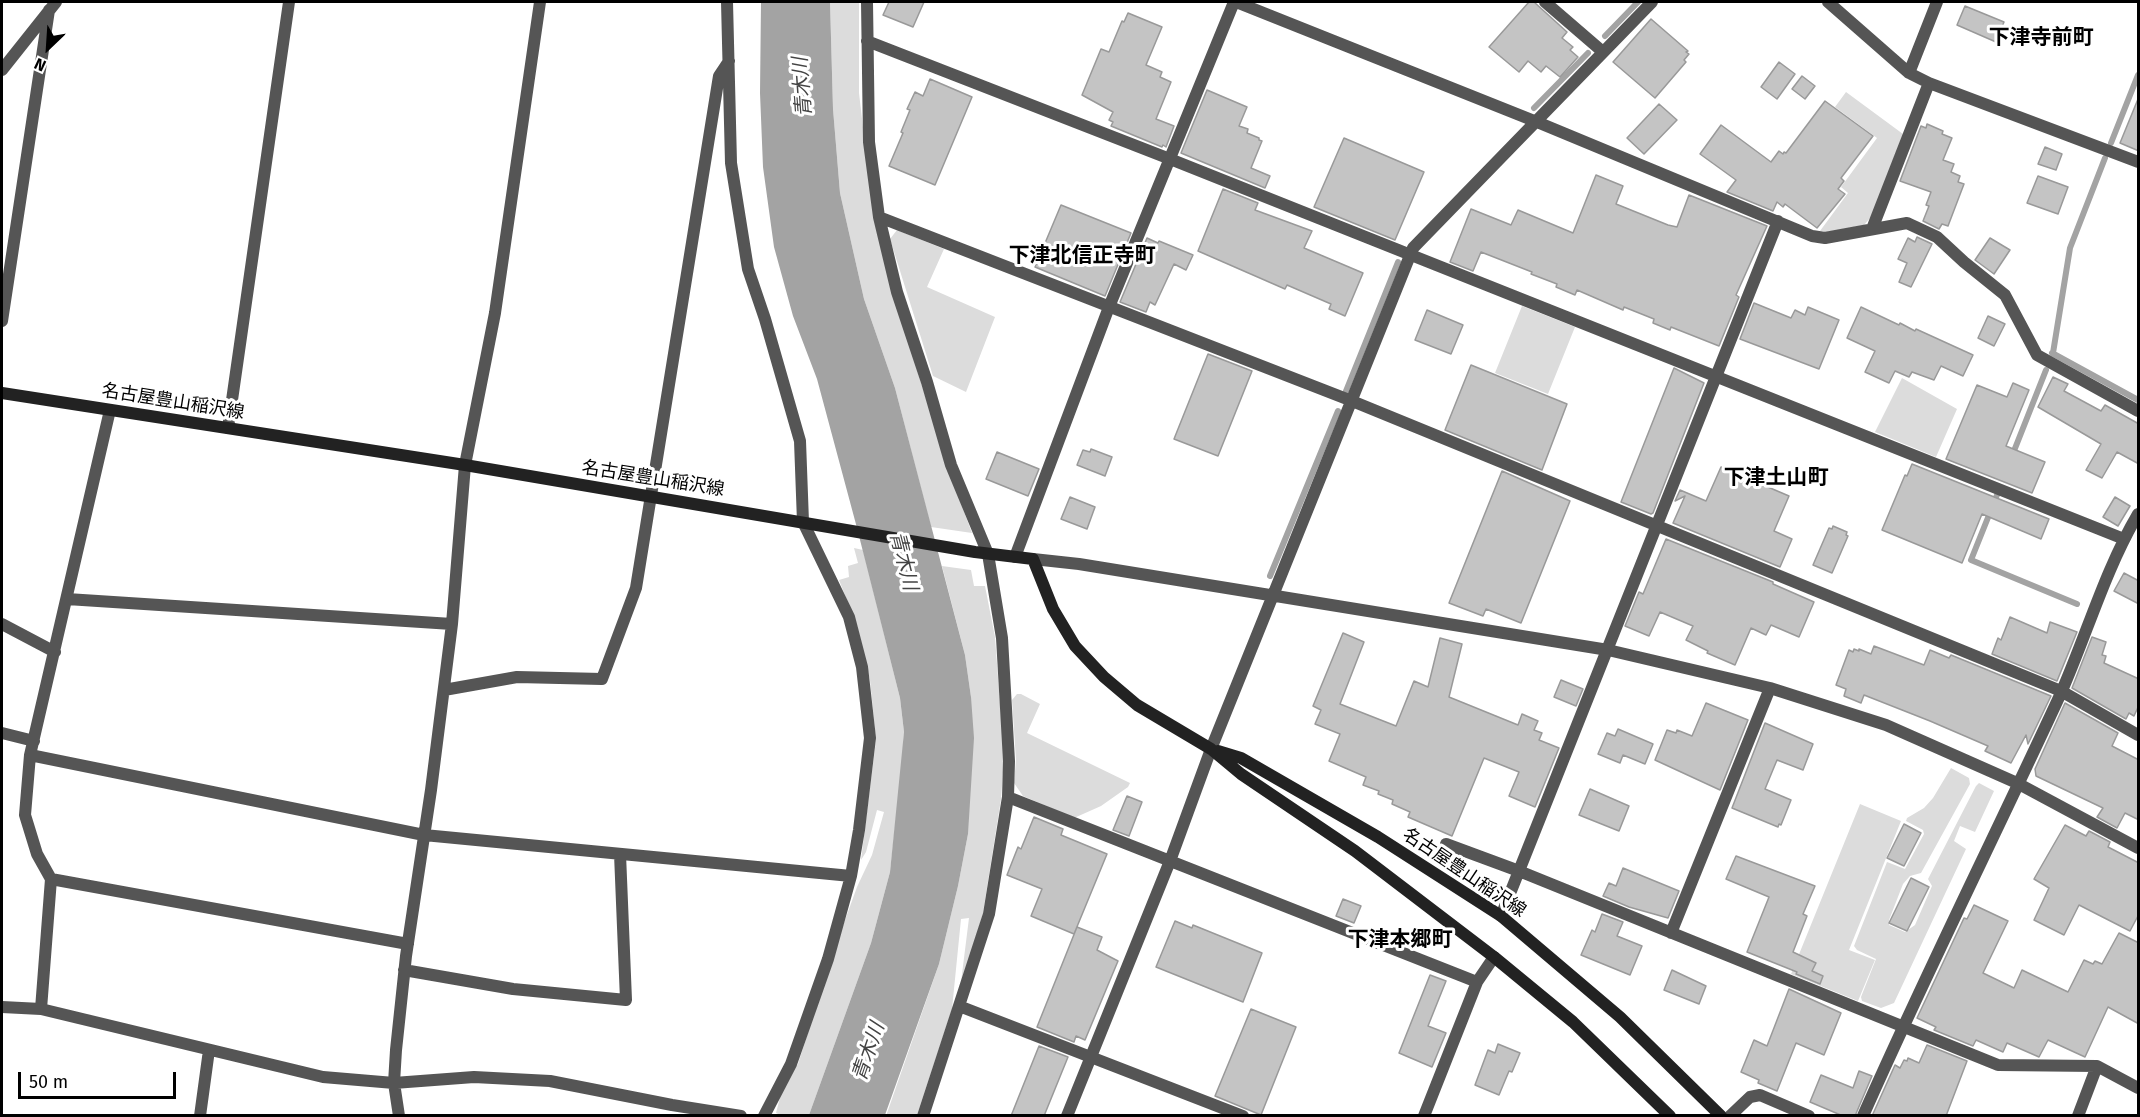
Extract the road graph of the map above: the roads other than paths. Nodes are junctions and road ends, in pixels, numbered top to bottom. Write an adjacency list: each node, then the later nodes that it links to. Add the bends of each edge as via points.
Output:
1 (289, 2): 31 (street)
2 (540, 2): 32 (street, via 495,313)
3 (728, 2): 13 (street)
4 (867, 2): 11 (street)
5 (1235, 2): 17 (street); 18 (street)
6 (1545, 2): 12 (street)
7 (1652, 2): 12 (street)
8 (1828, 2): 15 (street)
9 (1937, 2): 15 (street)
10 (53, 6): 14 (street); 25 (street)
11 (867, 41): 18 (street); 20 (street, via 869,142)
12 (1603, 52): 17 (street)
13 (729, 61): 33 (street, via 719,76); 35 (street, via 731,163 748,269 800,441)
14 (2, 70)
15 (1909, 73): 16 (street)
16 (1929, 83): 19 (street); 22 (street)
17 (1537, 122): 21 (street); 23 (street, via 1413,248)
18 (1170, 159): 23 (street); 24 (street)
19 (2139, 162)
20 (879, 216): 24 (street); 38 (street, via 897,292 951,465)
21 (1778, 221): 22 (street, via 1812,236); 26 (street)
22 (1872, 229): 30 (street, via 1907,223 1937,237 2005,295 2037,355)
23 (1410, 256): 26 (street); 28 (street)
24 (1109, 307): 28 (street); 39 (street)
25 (2, 321)
26 (1716, 377): 36 (street); 37 (street)
27 (2, 393): 29 (main road, 名古屋豊山稲沢線)
28 (1352, 401): 36 (street); 41 (street)
29 (110, 410): 31 (main road, 名古屋豊山稲沢線); 42 (street)
30 (2139, 411)
31 (228, 428): 32 (main road, 名古屋豊山稲沢線)
32 (465, 465): 33 (main road, 名古屋豊山稲沢線); 44 (street)
33 (652, 497): 35 (main road, 名古屋豊山稲沢線); 48 (street, via 636,588 602,679 517,677)
34 (2139, 514): 37 (street)
35 (803, 522): 38 (main road, 名古屋豊山稲沢線); 63 (street, via 849,617 862,667 870,738)
36 (1656, 525): 45 (street); 49 (street)
37 (2124, 538): 49 (street)
38 (988, 554): 39 (main road, 名古屋豊山稲沢線); 56 (street, via 1002,638)
39 (1015, 557): 40 (main road, 名古屋豊山稲沢線)
40 (1033, 560): 41 (street); 53 (main road, 名古屋豊山稲沢線, via 1053,609 1075,646 1104,677 1137,705)
41 (1274, 596): 45 (street); 53 (street)
42 (67, 599): 44 (street); 46 (street)
43 (2, 624): 46 (street)
44 (452, 624): 48 (street)
45 (1608, 650): 47 (street); 62 (street)
46 (55, 652): 52 (street)
47 (1770, 688): 55 (street, via 1886,725); 66 (street)
48 (444, 690): 57 (street)
49 (2061, 691): 51 (street); 55 (street)
50 (2, 733): 52 (street)
51 (2139, 735)
52 (34, 741): 54 (street)
53 (1211, 749): 61 (street); 65 (main road, 名古屋豊山稲沢線, via 1241,758 1378,837); 68 (main road, 名古屋豊山稲沢線, via 1241,774 1355,851)
54 (30, 755): 57 (street); 64 (street, via 25,815 37,854)
55 (2017, 783): 59 (street); 74 (street)
56 (1008, 797): 61 (street); 71 (street, via 989,914)
57 (424, 835): 60 (street); 67 (street)
58 (1446, 844): 62 (street)
59 (2139, 848)
60 (621, 854): 63 (street); 69 (street, via 626,1000 513,989)
61 (1170, 861): 70 (street); 76 (street)
62 (1519, 871): 65 (street); 66 (street)
63 (851, 876): 84 (street, via 828,959 791,1064)
64 (51, 879): 67 (street); 73 (street)
65 (1501, 916): 90 (main road, 名古屋豊山稲沢線, via 1620,1017)
66 (1671, 933): 74 (street)
67 (408, 944): 69 (street)
68 (1494, 957): 70 (street); 89 (main road, 名古屋豊山稲沢線, via 1573,1022)
69 (404, 970): 78 (street)
70 (1477, 981): 88 (street)
71 (959, 1006): 76 (street); 85 (street)
72 (2, 1007): 73 (street)
73 (41, 1009): 75 (street)
74 (1902, 1027): 77 (street, via 1998,1065); 93 (street)
75 (209, 1050): 78 (street, via 323,1077); 81 (street)
76 (1091, 1056): 86 (street); 87 (street)
77 (2097, 1066): 79 (street); 94 (street)
78 (394, 1083): 80 (street, via 474,1077 550,1081); 82 (street)
79 (2139, 1088)
80 (672, 1110): 83 (street)
81 (200, 1116)
82 (399, 1116)
83 (741, 1116)
84 (764, 1116)
85 (923, 1116)
86 (1067, 1116)
87 (1243, 1116)
88 (1424, 1116)
89 (1670, 1116)
90 (1721, 1116)
91 (1730, 1116): 92 (street, via 1750,1096 1760,1095)
92 (1809, 1116)
93 (1863, 1116)
94 (2078, 1116)

